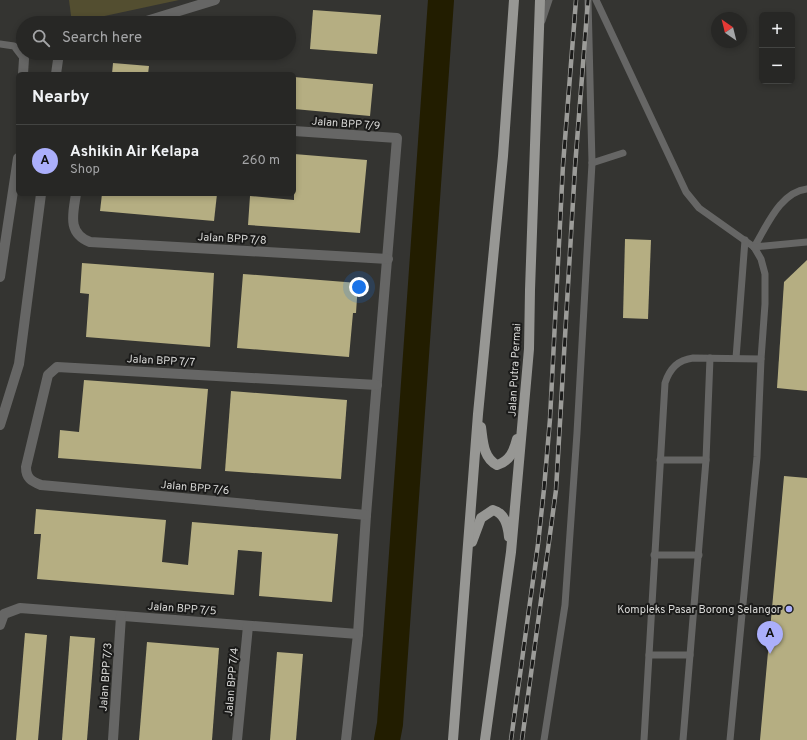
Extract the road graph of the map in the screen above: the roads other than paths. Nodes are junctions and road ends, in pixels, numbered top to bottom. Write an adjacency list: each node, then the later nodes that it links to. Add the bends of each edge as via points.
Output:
1 (215, 0): 7 (street)
2 (514, 0): 32 (main road, via 503,156)
3 (540, 0): 8 (main road, Jalan Putra Permai)
4 (549, 0): 8 (lane)
5 (588, 0): 17 (lane)
6 (596, 0): 22 (lane, via 686,192 699,208)
7 (163, 16)
8 (538, 31): 31 (main road, Jalan Putra Permai, via 529,349)
9 (0, 44): 10 (lane)
10 (16, 48)
11 (24, 60): 13 (street)
12 (58, 60): 14 (street)
13 (23, 72)
14 (56, 72)
15 (296, 131): 25 (street, Jalan BPP 7/9, via 397,138)
16 (623, 154): 17 (lane)
17 (592, 163): 53 (lane, via 578,425 565,605)
18 (16, 171): 26 (street)
19 (807, 189): 24 (lane, via 790,196 779,206)
20 (41, 196): 33 (street, via 18,364)
21 (76, 196): 25 (street, Jalan BPP 7/8, via 72,220 74,228 78,235 90,242)
22 (745, 240): 24 (lane); 28 (lane)
23 (807, 242): 24 (lane)
24 (754, 247): 29 (lane, via 765,274)
25 (388, 259): 30 (street)
26 (0, 277)
27 (710, 358): 28 (lane); 34 (lane, via 684,359 668,373 665,383); 35 (lane)
28 (736, 358): 29 (lane)
29 (761, 359): 56 (lane, via 757,457)
30 (378, 385): 36 (street, Jalan BPP 7/7, via 57,368 48,375); 37 (street)
31 (524, 410): 32 (main road, via 514,450 507,460 497,465 489,459 485,450); 38 (main road, Jalan Putra Permai)
32 (478, 414): 41 (main road)
33 (0, 425)
34 (660, 460): 35 (lane); 39 (lane)
35 (706, 460): 40 (lane)
36 (26, 475): 37 (street, Jalan BPP 7/6, via 32,482 41,485)
37 (366, 515): 45 (street)
38 (511, 552): 41 (main road, via 503,516 493,510 481,518); 52 (main road, Jalan Putra Permai)
39 (654, 555): 40 (lane); 46 (lane)
40 (699, 555): 47 (lane)
41 (466, 561): 51 (main road)
42 (121, 616): 43 (street, Jalan BPP 7/5, via 20,608 4,614); 44 (street, Jalan BPP 7/5); 48 (street, Jalan BPP 7/3)
43 (0, 625)
44 (248, 626): 45 (street, Jalan BPP 7/5); 49 (street, Jalan BPP 7/4)
45 (358, 634): 50 (street)
46 (649, 655): 47 (lane); 54 (lane)
47 (690, 655): 55 (lane)
48 (113, 740)
49 (238, 740)
50 (346, 740)
51 (453, 740)
52 (485, 740)
53 (544, 740)
54 (644, 740)
55 (683, 740)
56 (730, 740)

